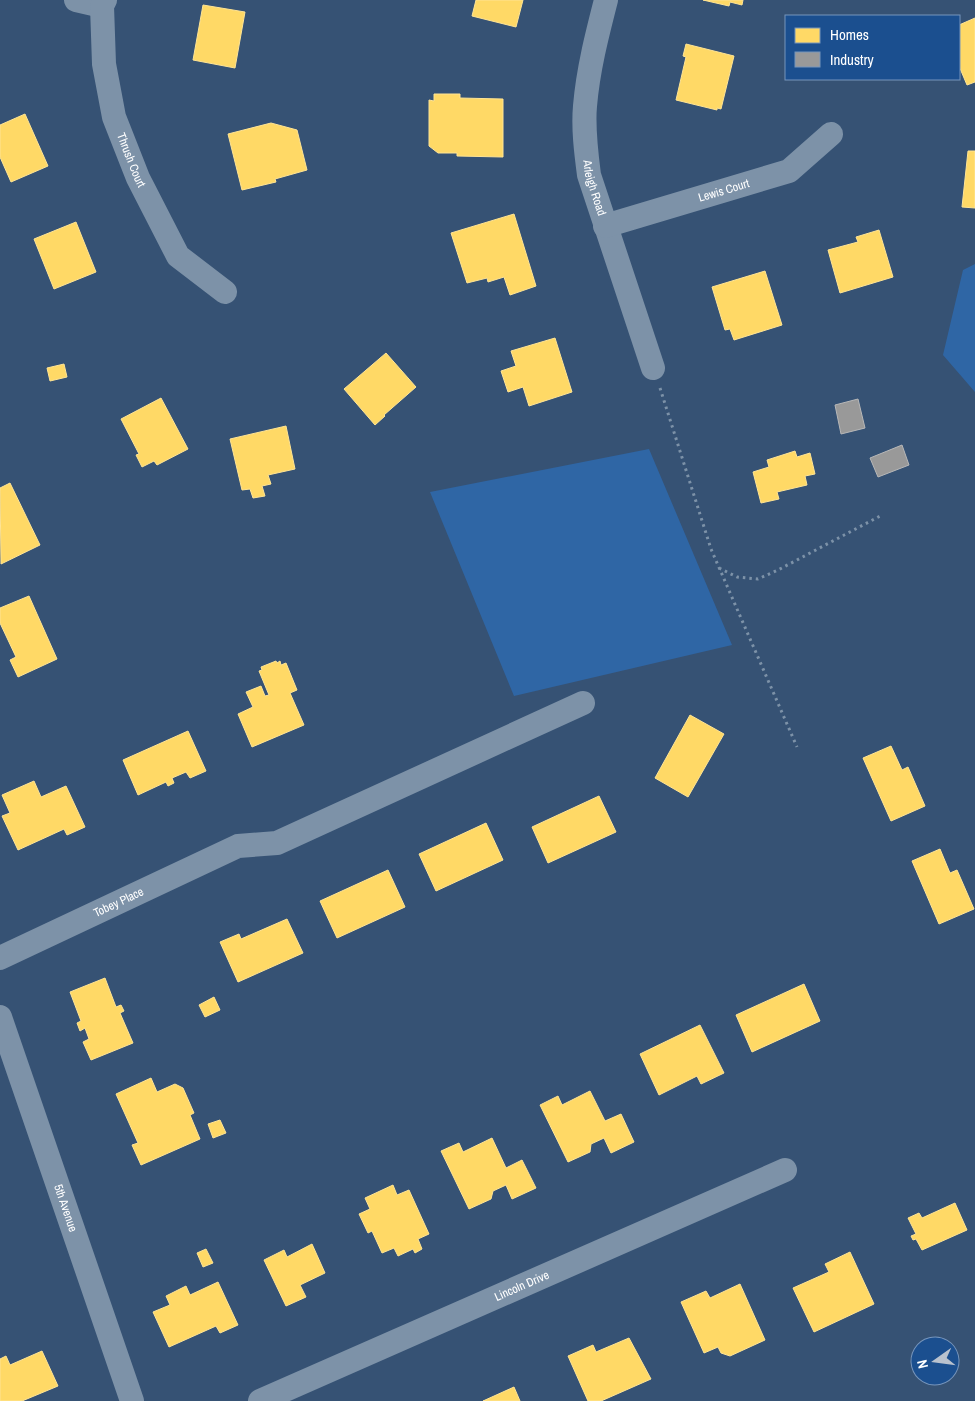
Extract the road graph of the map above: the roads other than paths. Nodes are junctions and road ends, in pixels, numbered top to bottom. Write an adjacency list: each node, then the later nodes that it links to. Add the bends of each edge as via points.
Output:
1 (76, 0): 3 (street)
2 (606, 0): 5 (street, Arleigh Road, via 593,47 584,107 589,175)
3 (103, 3): 6 (street, Thrush Court, via 104,64 114,117 138,178 178,256)
4 (831, 134): 5 (street, Lewis Court, via 789,171)
5 (605, 226): 7 (street, Arleigh Road)
6 (225, 292)
7 (653, 368)
8 (583, 703): 9 (street, Tobey Place, via 277,842 238,846)
9 (0, 958)
10 (0, 1017): 12 (street, 5th Avenue)
11 (785, 1170): 13 (street, Lincoln Drive)
12 (132, 1401)
13 (260, 1401)

